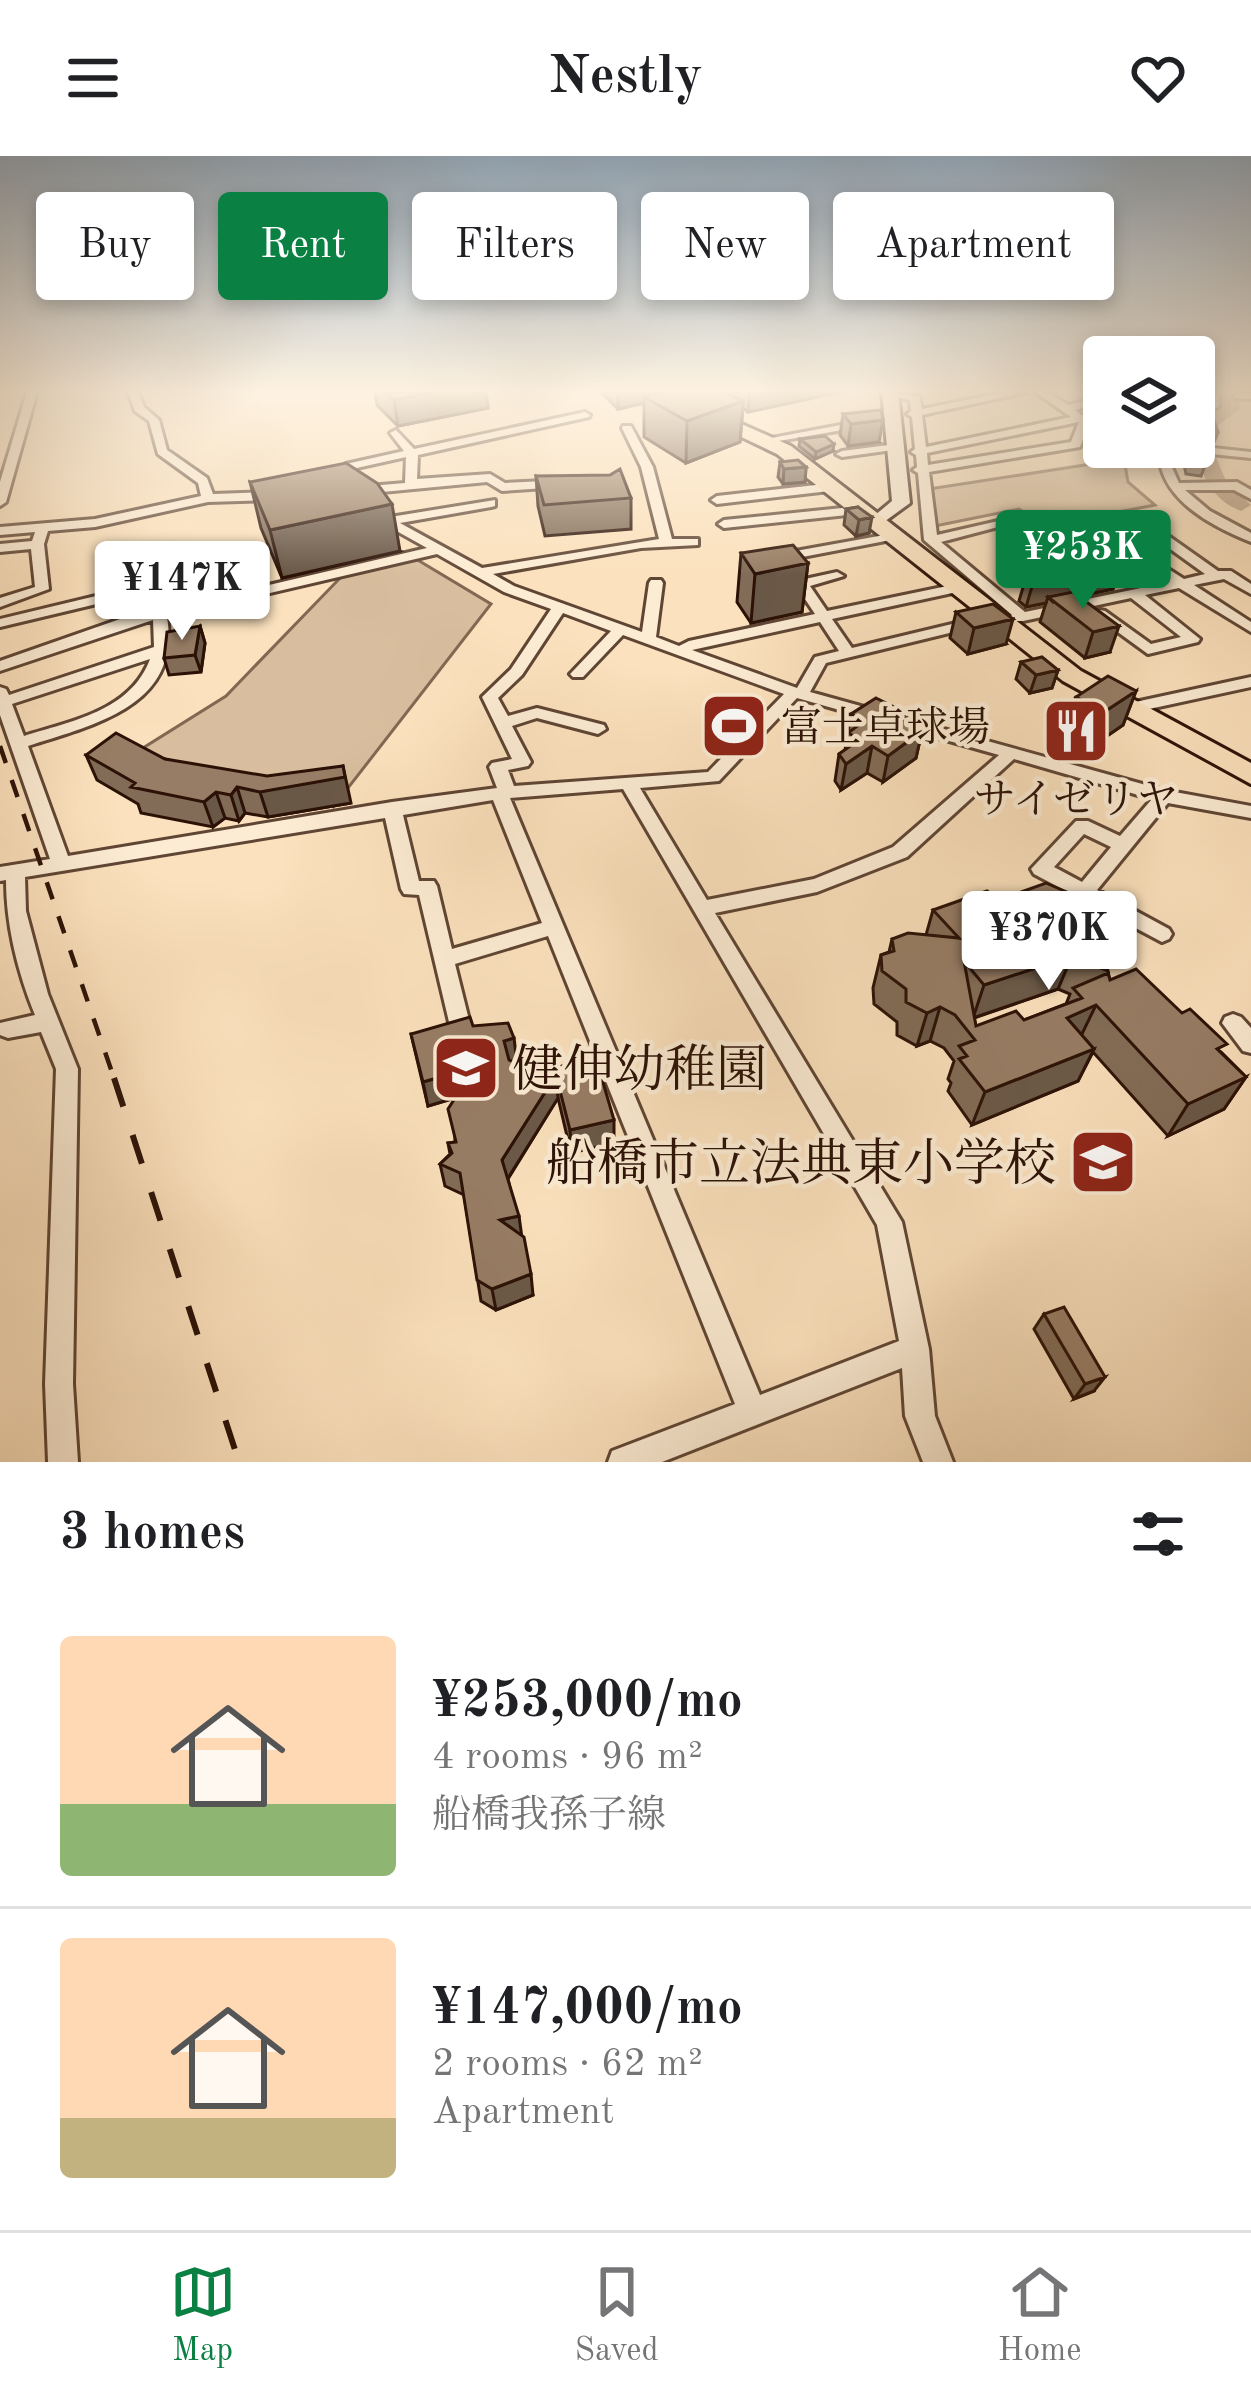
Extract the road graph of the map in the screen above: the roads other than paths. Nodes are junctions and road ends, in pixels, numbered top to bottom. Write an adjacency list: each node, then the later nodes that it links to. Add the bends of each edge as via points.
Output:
1 (917, 452): 14 (street)
2 (14, 453): 25 (street)
3 (163, 453): 23 (street, via 208,485)
4 (412, 453): 16 (street); 19 (street, via 345,468)
5 (639, 453): 35 (street)
6 (785, 453): 17 (main road)
7 (850, 453): 11 (street)
8 (897, 453): 28 (street, via 901,503)
9 (1026, 453): 14 (street)
10 (1217, 453): 12 (street)
11 (842, 454)
12 (1251, 455)
13 (1166, 468): 18 (street)
14 (920, 470): 34 (street)
15 (581, 482): 16 (street)
16 (412, 483): 19 (street)
17 (834, 487): 24 (street); 28 (main road)
18 (1174, 487): 22 (street); 33 (street)
19 (350, 491): 20 (street); 27 (street)
20 (326, 493)
21 (303, 494): 23 (street)
22 (1251, 494)
23 (208, 498): 32 (street)
24 (717, 500)
25 (0, 502)
26 (490, 503): 27 (street)
27 (387, 521): 38 (street)
28 (878, 522): 30 (street); 44 (street, via 784,556); 46 (main road)
29 (1007, 523): 34 (street)
30 (724, 524)
31 (0, 531): 32 (street)
32 (39, 536): 37 (street); 50 (street, via 42,589)
33 (1251, 538)
34 (931, 540): 55 (street)
35 (666, 542): 36 (street); 39 (street)
36 (693, 542)
37 (0, 548)
38 (438, 550): 39 (street); 49 (street)
39 (478, 574): 52 (street)
40 (837, 576): 44 (street)
41 (1216, 576): 45 (street); 45 (street, via 1138,521 1098,529); 47 (street)
42 (153, 583): 49 (street, via 226,569); 53 (street); 56 (street)
43 (656, 584): 59 (street)
44 (801, 584): 54 (street)
45 (1179, 584): 48 (street); 57 (street)
46 (957, 588): 54 (street); 55 (main road)
47 (1251, 590)
48 (1135, 594): 51 (street); 51 (street, via 1192,639 1148,649)
49 (239, 596): 53 (street)
50 (0, 603)
51 (1086, 604): 55 (street)
52 (559, 608): 58 (street); 69 (street, via 490,698)
53 (156, 615): 60 (street); 63 (street)
54 (823, 617): 61 (street); 62 (street)
55 (1006, 619): 62 (street); 68 (main road)
56 (0, 623)
57 (1251, 628)
58 (620, 630): 59 (street); 64 (street)
59 (648, 640): 61 (street)
60 (161, 650): 67 (street); 71 (street, via 131,702)
61 (681, 652): 66 (street)
62 (847, 652): 66 (street, via 820,659)
63 (0, 666)
64 (578, 674)
65 (1251, 682): 68 (street)
66 (798, 693): 72 (street); 74 (street, via 713,777)
67 (2, 697): 71 (street)
68 (1126, 710): 73 (main road)
69 (503, 723): 70 (street, via 537,713); 75 (street, via 522,761 498,767)
70 (598, 729)
71 (19, 743): 80 (street)
72 (1010, 754): 76 (street); 83 (street, via 900,852 817,885)
73 (1251, 775)
74 (627, 782): 75 (street); 83 (street)
75 (503, 793): 77 (street); 84 (street)
76 (1164, 796): 78 (street); 79 (street)
77 (392, 808): 80 (street); 86 (street, via 411,889 427,886)
78 (1251, 812)
79 (1124, 846): 82 (street); 82 (street, via 1082,825 1041,869)
80 (62, 865): 81 (street)
81 (8, 873): 88 (street)
82 (1085, 892): 85 (street)
83 (702, 908): 92 (street, via 890,1222)
84 (554, 927): 86 (street); 93 (street)
85 (1162, 934)
86 (444, 959): 87 (street)
87 (457, 1016)
88 (48, 1022): 90 (street); 94 (street, via 67,1069)
89 (1233, 1023): 91 (street)
90 (8, 1029)
91 (1251, 1044)
92 (915, 1349): 93 (street); 96 (street, via 920,1416)
93 (752, 1411): 95 (street)
94 (63, 1462)
95 (623, 1462)
96 (938, 1462)

